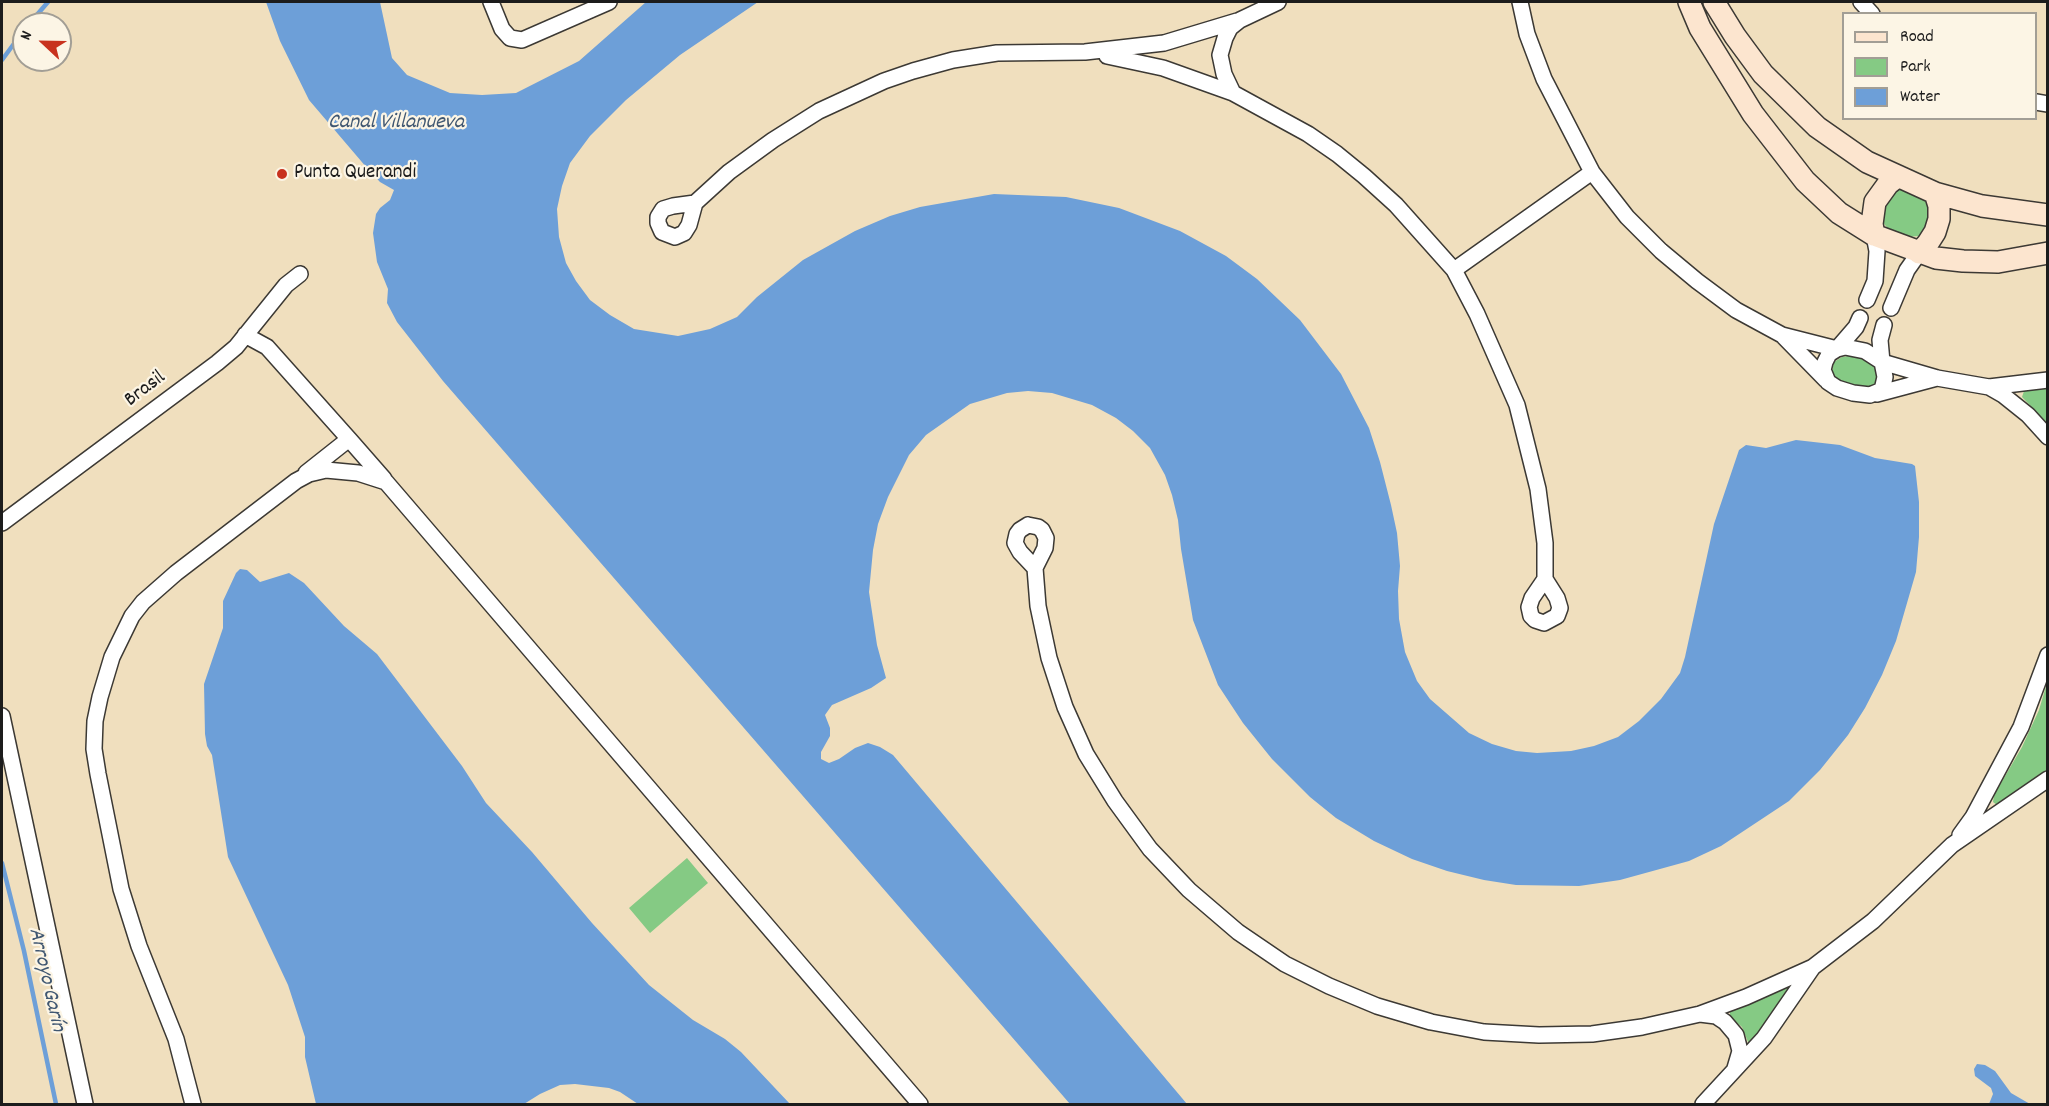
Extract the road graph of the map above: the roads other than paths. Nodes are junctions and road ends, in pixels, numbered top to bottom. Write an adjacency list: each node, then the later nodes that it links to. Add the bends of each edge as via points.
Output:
1 (491, 2): 2 (street, via 502,29 510,38 522,40)
2 (609, 2)
3 (1278, 2): 7 (street)
4 (1520, 2): 10 (street, via 1544,79)
5 (1689, 2): 15 (street, via 1722,65 1785,157 1825,202)
6 (1714, 2): 11 (street, via 1763,74 1795,107 1851,151)
7 (1240, 20): 8 (street, via 1164,43); 9 (street, via 1230,28 1220,55)
8 (1085, 52): 9 (street, via 1163,68); 13 (street, via 997,53 953,60 884,81 819,111 773,140)
9 (1233, 93): 18 (street, via 1337,154 1396,205)
10 (1592, 172): 18 (street); 27 (street, via 1627,217 1661,251 1736,310)
11 (1897, 177): 12 (street); 15 (street, via 1875,202)
12 (1935, 194): 14 (street, via 1982,206); 16 (street, via 1939,206 1935,232)
13 (695, 203)
14 (2048, 215)
15 (1874, 236): 16 (street); 20 (street)
16 (1919, 253): 17 (street, via 1936,258 1998,262); 21 (street)
17 (2048, 253)
18 (1454, 270): 41 (street, via 1517,405 1538,489)
19 (300, 274): 26 (street, Brasil, via 286,285)
20 (1875, 281): 21 (street); 22 (street)
21 (1899, 289): 23 (street)
22 (1867, 300)
23 (1891, 308)
24 (1860, 318): 28 (street)
25 (1884, 326): 29 (street, via 1880,340)
26 (245, 335): 36 (street, via 267,347); 39 (street, Brasil, via 217,363)
27 (1782, 335): 28 (street); 32 (street)
28 (1837, 349): 29 (street, via 1865,351); 32 (street, via 1825,362 1823,370)
29 (1882, 362): 30 (street); 34 (street, via 1885,385)
30 (1937, 378): 33 (street); 34 (street)
31 (2048, 380): 33 (street)
32 (1828, 382): 34 (street, via 1853,393)
33 (1989, 387): 35 (street, via 2028,415)
34 (1877, 394)
35 (2048, 437)
36 (349, 439): 37 (street); 38 (street)
37 (296, 481): 38 (street, via 327,470 358,473); 50 (street, via 143,602 112,657 95,721 94,749 121,889 176,1039)
38 (386, 482): 51 (street)
39 (2, 523)
40 (1035, 568): 47 (street, via 1049,658 1086,754 1150,849 1189,890 1238,932 1329,986 1377,1006 1484,1032 1592,1034)
41 (1545, 579)
42 (2048, 655): 45 (street, via 2000,771)
43 (2, 716): 49 (street)
44 (2048, 779): 45 (street)
45 (1952, 845): 46 (street, via 1873,921)
46 (1813, 967): 47 (street); 48 (street, via 1764,1038)
47 (1700, 1014): 48 (street, via 1716,1016 1736,1035 1740,1051)
48 (1734, 1071): 52 (street)
49 (85, 1104)
50 (193, 1104)
51 (920, 1104)
52 (1703, 1104)

